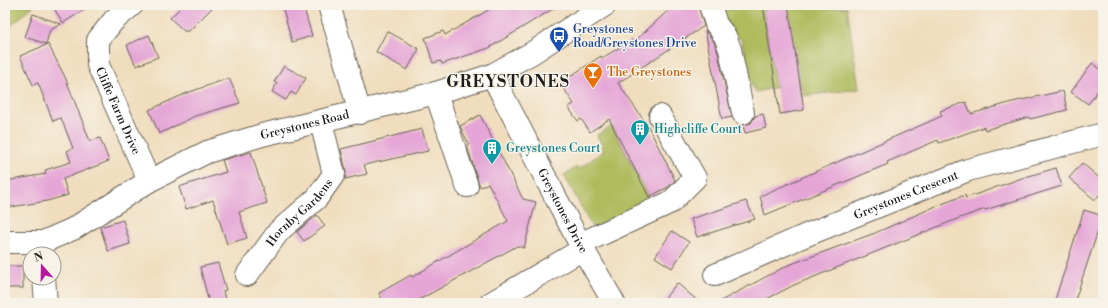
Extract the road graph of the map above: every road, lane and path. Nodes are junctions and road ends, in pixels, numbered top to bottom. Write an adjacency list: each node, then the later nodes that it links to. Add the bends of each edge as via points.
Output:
1 (132, 5): 12 (street, Cliffe Farm Drive, via 114,20 98,40 98,65)
2 (329, 5): 7 (street)
3 (605, 5): 5 (street, Greystones Road, via 532,53)
4 (710, 5): 8 (street, via 716,24 730,49)
5 (492, 75): 6 (street, Greystones Road); 17 (street, Greystones Drive)
6 (436, 93): 7 (street, Greystones Road); 13 (street)
7 (360, 113): 10 (street, Greystones Road)
8 (743, 113)
9 (660, 116): 17 (street, via 695,178 671,202)
10 (321, 122): 12 (street, Greystones Road, via 262,135 207,152); 18 (street, Hornby Gardens, via 334,174 316,198 279,231)
11 (1103, 134): 19 (street, Greystones Crescent, via 968,170)
12 (149, 181): 16 (street, Greystones Road)
13 (467, 186)
14 (5, 242): 15 (street, Greystones Road)
15 (30, 246)
16 (46, 246)
17 (582, 247): 22 (street); 23 (street, Greystones Drive)
18 (247, 275)
19 (715, 275)
20 (45, 286): 21 (street)
21 (46, 303)
22 (491, 303)
23 (614, 303)

